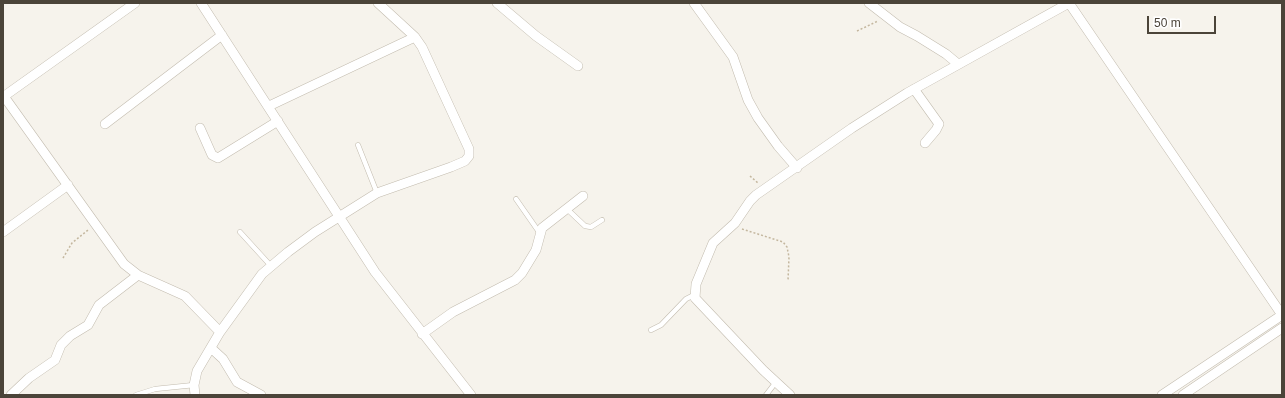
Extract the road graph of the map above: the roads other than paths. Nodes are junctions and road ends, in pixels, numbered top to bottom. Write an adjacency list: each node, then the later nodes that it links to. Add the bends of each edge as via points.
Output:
1 (135, 3): 13 (street)
2 (201, 3): 8 (street)
3 (497, 3): 11 (street, via 536,36)
4 (694, 3): 20 (street, via 733,57 748,100 758,118)
5 (869, 3): 10 (street, via 900,27)
6 (1069, 3): 10 (street); 49 (street, via 1282,315)
7 (381, 4): 9 (street)
8 (222, 35): 14 (street); 16 (street)
9 (415, 37): 14 (street); 22 (street, via 428,56 470,153 465,161)
10 (958, 64): 12 (street)
11 (578, 66)
12 (914, 89): 18 (street, via 939,124); 20 (street, via 852,128)
13 (3, 96): 21 (street)
14 (269, 106): 15 (street)
15 (278, 121): 17 (street, via 216,158 212,155); 26 (street)
16 (105, 124)
17 (200, 128)
18 (924, 143)
19 (358, 145): 22 (lane)
20 (797, 168): 33 (street, via 750,201 732,226 713,243)
21 (68, 185): 28 (street); 32 (street, via 124,264)
22 (378, 193): 26 (street)
23 (583, 196): 25 (street)
24 (516, 199): 30 (lane)
25 (567, 209): 27 (lane, via 585,226); 30 (street)
26 (340, 217): 31 (street, via 315,232); 37 (street, via 375,272)
27 (602, 220)
28 (3, 232)
29 (240, 232): 31 (lane)
30 (539, 232): 37 (street, via 536,250 515,280 453,312)
31 (271, 266): 36 (street)
32 (138, 275): 36 (street, via 185,296); 42 (street, via 100,305 88,325 61,345 55,360 26,380)
33 (694, 295): 35 (lane, via 686,299 661,325); 39 (street)
34 (1282, 328): 41 (street)
35 (651, 330)
36 (220, 332): 38 (street)
37 (422, 334): 46 (street)
38 (211, 348): 40 (street, via 197,371); 45 (street, via 223,358 237,382)
39 (776, 382): 47 (lane); 48 (street)
40 (194, 384): 43 (lane, via 155,389); 44 (street)
41 (1192, 392): 50 (street)
42 (11, 395)
43 (136, 395)
44 (195, 395)
45 (261, 395)
46 (471, 395)
47 (766, 395)
48 (790, 395)
49 (1162, 395)
50 (1183, 395)

